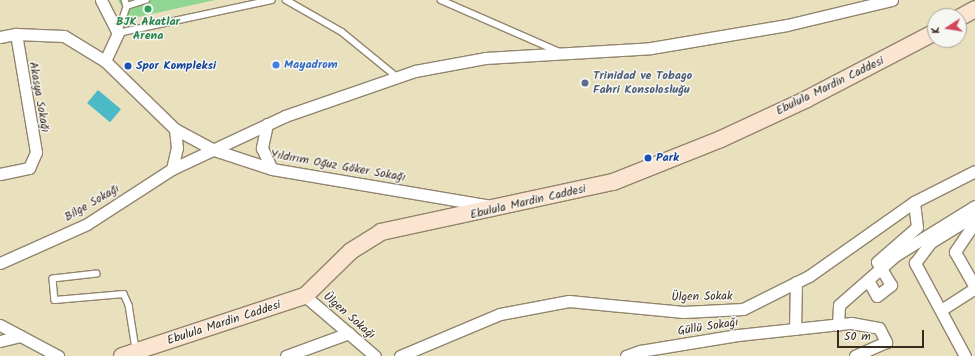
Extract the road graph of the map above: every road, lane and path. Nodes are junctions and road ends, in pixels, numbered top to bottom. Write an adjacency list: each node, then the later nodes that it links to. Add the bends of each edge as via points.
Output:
1 (101, 0): 8 (street)
2 (146, 0): 7 (lane)
3 (272, 0): 8 (lane)
4 (286, 0): 14 (lane, via 342,32)
5 (441, 0): 12 (lane)
6 (892, 0): 12 (street, Bilge Sokağı, via 787,25 650,48)
7 (126, 3): 8 (lane)
8 (118, 33): 13 (street)
9 (16, 34): 11 (street, Yıldırım Oğuz Göker Sokağı); 13 (street, Yıldırım Oğuz Göker Sokağı, via 64,36); 21 (street, Akasya Sokağı, via 36,152 29,168)
10 (927, 36): 24 (street, Ebulula Mardin Caddesi, via 807,99 714,142 613,182)
11 (0, 37)
12 (560, 52): 14 (street, Bilge Sokağı, via 485,58)
13 (105, 61): 16 (street, Yıldırım Oğuz Göker Sokağı)
14 (396, 76): 15 (street, Bilge Sokağı)
15 (267, 124): 17 (street, Bilge Sokağı); 19 (street, via 262,148)
16 (175, 129): 17 (street, Yıldırım Oğuz Göker Sokağı); 18 (street, via 177,148)
17 (214, 150): 18 (street, Bilge Sokağı); 19 (street, Yıldırım Oğuz Göker Sokağı)
18 (172, 169): 26 (street, Bilge Sokağı, via 87,224)
19 (272, 170): 24 (street, Yıldırım Oğuz Göker Sokağı)
20 (975, 171): 22 (street, Ülgen Sokak)
21 (0, 174)
22 (914, 202): 27 (street, via 917,227 877,262); 30 (street, Ülgen Sokak)
23 (975, 206): 27 (street, via 896,255)
24 (503, 208): 32 (street, Ebulula Mardin Caddesi, via 381,232 351,251)
25 (975, 221): 31 (street, via 955,252); 33 (street, via 931,242 915,263)
26 (0, 263)
27 (881, 268): 29 (street); 29 (street, via 891,285 877,296)
28 (97, 274): 40 (lane, via 53,279 55,300 124,294 129,305)
29 (868, 280): 35 (street, via 840,305)
30 (796, 282): 36 (street); 44 (street, Ülgen Sokak, via 743,309 683,312 569,301 500,314)
31 (975, 288): 33 (street)
32 (305, 296): 37 (street, Ülgen Sokağı); 40 (street, Ebulula Mardin Caddesi)
33 (941, 310): 47 (street)
34 (0, 325): 38 (street)
35 (838, 325): 36 (street, Güllü Sokağı); 46 (street, Güllü Sokağı, via 851,323 879,328 885,337 886,342)
36 (795, 329): 45 (street, Güllü Sokağı, via 640,350)
37 (349, 333): 42 (street); 43 (street, Ülgen Sokağı)
38 (20, 336): 39 (street); 41 (street)
39 (0, 341)
40 (129, 354)
41 (58, 356)
42 (286, 356)
43 (375, 356)
44 (400, 356)
45 (626, 356)
46 (855, 356)
47 (965, 356)

